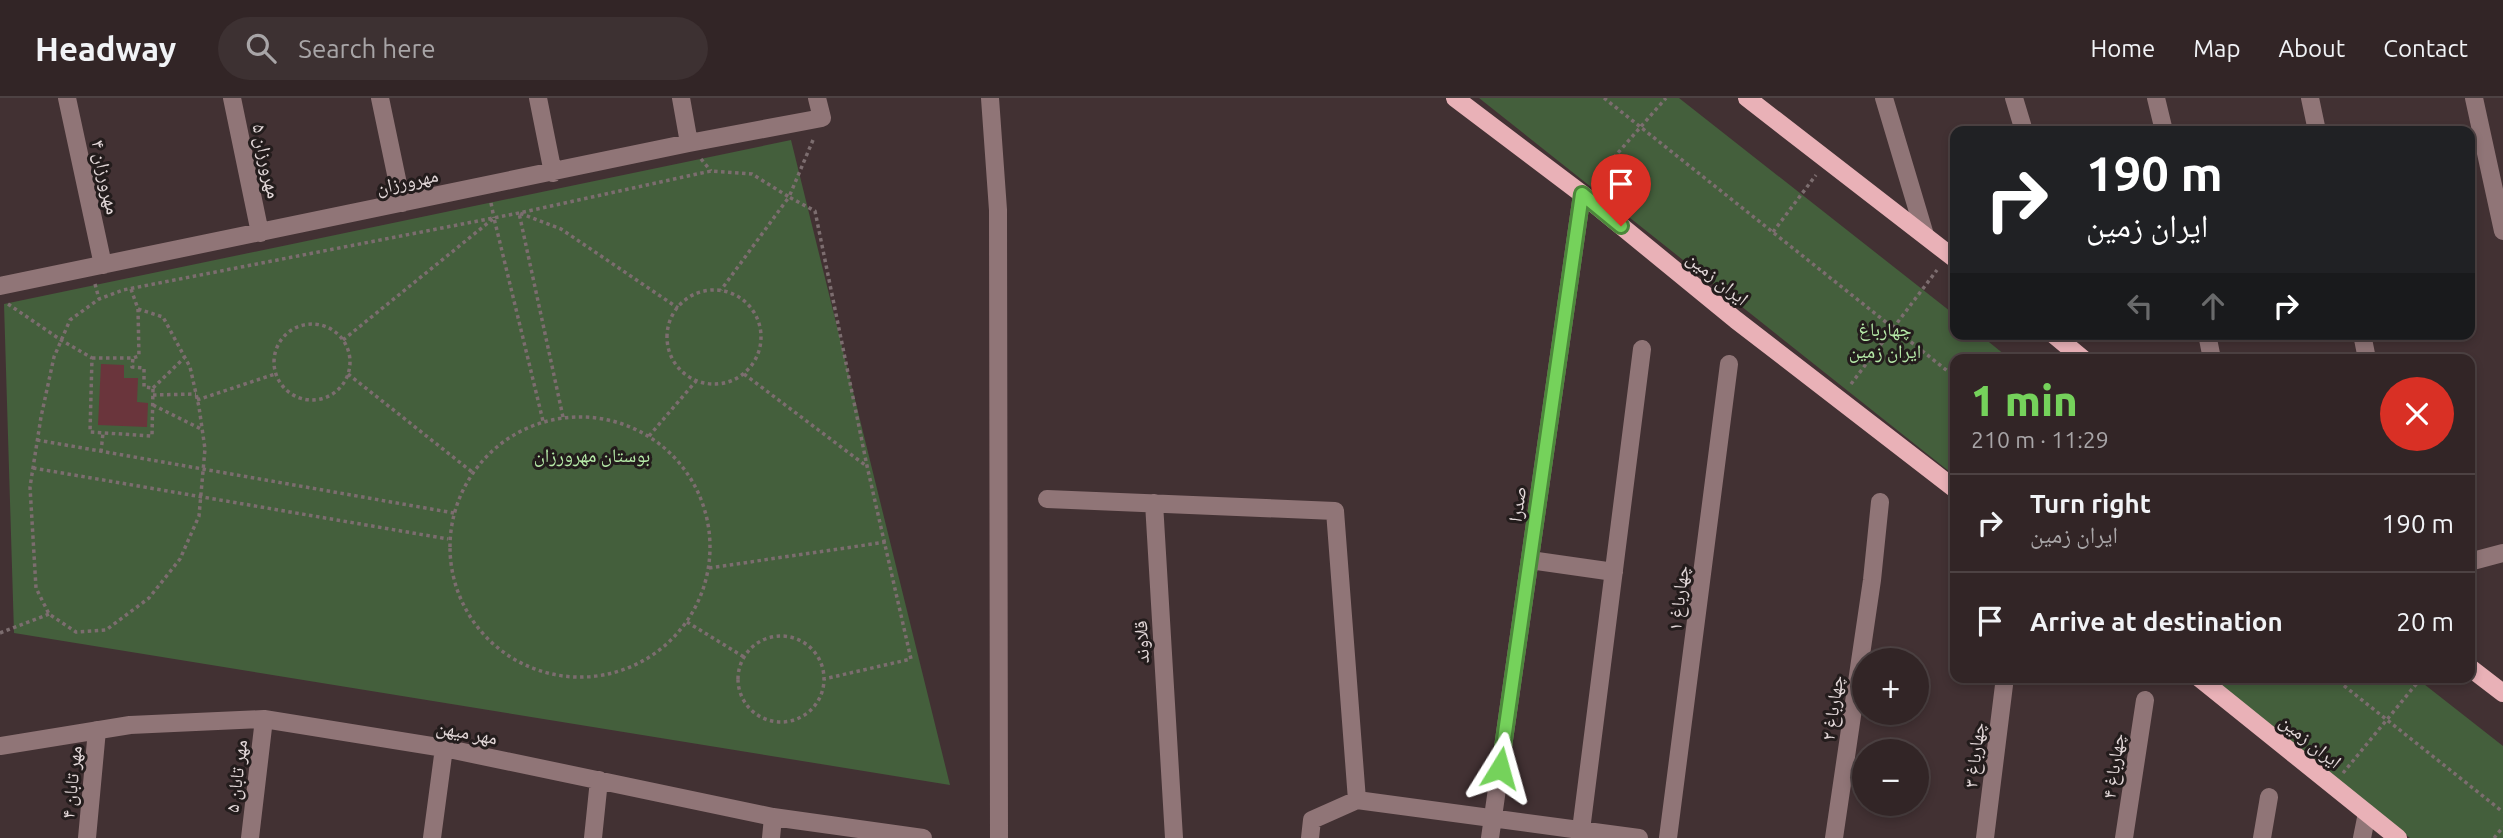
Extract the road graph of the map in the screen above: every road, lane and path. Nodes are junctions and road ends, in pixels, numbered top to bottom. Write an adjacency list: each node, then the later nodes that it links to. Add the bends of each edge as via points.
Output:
1 (67, 98): 36 (street, مهرورزان ۴)
2 (232, 98): 32 (street, مهرورزان ۵)
3 (380, 98): 27 (street)
4 (537, 98): 24 (street)
5 (681, 98): 22 (street)
6 (817, 98): 17 (street)
7 (990, 98): 121 (street, via 998,209)
8 (1455, 98): 25 (main road, ایران زمین)
9 (1604, 98): 21 (path)
10 (1666, 98): 21 (path)
11 (1747, 98): 23 (main road)
12 (1884, 98): 33 (street)
13 (2014, 98): 18 (street)
14 (2156, 98): 19 (street)
15 (2310, 98): 20 (street)
16 (2474, 98): 30 (street)
17 (822, 118): 22 (street, مهرورزان); 26 (path)
18 (2022, 126)
19 (2163, 126)
20 (2317, 126)
21 (1640, 127): 25 (path); 31 (path)
22 (690, 143): 24 (street, مهرورزان)
23 (1827, 160): 31 (path); 33 (main road)
24 (553, 173): 27 (street, مهرورزان)
25 (1582, 194): 61 (main road, ایران زمین); 83 (street, صدرا)
26 (789, 197): 28 (path, via 752,174 711,171); 39 (path); 70 (path, via 815,211)
27 (402, 203): 32 (street, مهرورزان)
28 (519, 213): 29 (path); 41 (path, via 561,229); 63 (path)
29 (494, 218): 38 (path); 44 (path); 64 (path)
30 (2503, 231)
31 (1773, 232): 43 (path)
32 (260, 233): 36 (street, مهرورزان)
33 (1925, 235): 34 (main road)
34 (1950, 255)
35 (1950, 259): 43 (path)
36 (103, 265): 37 (street, مهرورزان)
37 (0, 286)
38 (131, 289): 42 (path); 46 (path, via 99,299 70,320)
39 (721, 290): 41 (path, via 697,293); 56 (path, via 748,305 762,333 754,363)
40 (0, 299): 46 (path)
41 (678, 308): 57 (path, via 670,320 669,348 679,367)
42 (138, 309): 49 (path, via 163,317); 51 (path, via 139,356)
43 (1893, 328): 53 (path); 61 (path)
44 (343, 340): 54 (path, via 324,325 300,325 280,339 273,362); 55 (path, via 350,362)
45 (2060, 340): 48 (main road)
46 (61, 341): 50 (path); 68 (path)
47 (1642, 349): 86 (street)
48 (2077, 354)
49 (185, 357): 58 (path); 60 (path)
50 (92, 358): 51 (path); 66 (path, via 90,432)
51 (133, 358): 58 (path, via 132,368 144,368 144,387)
52 (1729, 364): 125 (street, چهارباغ ۱)
53 (1950, 373)
54 (275, 374): 55 (path, via 288,393 311,401 334,394); 60 (path)
55 (348, 374): 73 (path)
56 (744, 374): 57 (path, via 720,384); 70 (path)
57 (696, 381): 67 (path)
58 (153, 388): 59 (path)
59 (153, 395): 60 (path); 62 (path)
60 (197, 397): 65 (path)
61 (1839, 399): 74 (main road, ایران زمین)
62 (153, 405): 65 (path); 66 (path, via 152,436)
63 (564, 417): 64 (path); 67 (path, via 612,421)
64 (543, 421): 73 (path, via 515,433)
65 (202, 430): 72 (path)
66 (103, 433): 69 (path)
67 (649, 436): 85 (path, via 673,455 692,480 710,538)
68 (37, 440): 69 (path); 71 (path)
69 (102, 452): 72 (path)
70 (867, 467): 81 (path)
71 (33, 468): 75 (path); 87 (path, via 36,589)
72 (203, 469): 75 (path); 79 (path)
73 (472, 472): 79 (path)
74 (1950, 485)
75 (201, 497): 80 (path); 87 (path, via 199,516 180,559 149,598 106,630 76,632)
76 (1047, 499): 78 (street)
77 (1880, 502): 126 (street, چهارباغ ۲)
78 (1154, 503): 107 (street, via 1335,511); 122 (street, قلاوند)
79 (454, 513): 80 (path)
80 (449, 539): 88 (path, via 452,577 466,612 489,642 520,664 556,676 593,678 630,669 662,650)
81 (886, 542): 85 (path); 92 (path, via 911,659)
82 (2503, 552): 84 (street)
83 (1530, 560): 86 (street); 111 (street, صدرا)
84 (2475, 560)
85 (709, 568): 88 (path)
86 (1614, 572): 114 (street)
87 (49, 614): 89 (path)
88 (687, 622): 90 (path)
89 (0, 633)
90 (744, 657): 92 (path, via 765,639 793,637 816,653); 92 (path, via 739,670 743,698 763,718 791,721 804,715 815,706)
91 (2475, 672): 97 (main road)
92 (824, 679)
93 (2004, 683): 127 (street, چهارباغ ۳)
94 (2205, 683): 105 (main road, ایران زمین)
95 (2341, 683): 100 (path)
96 (2417, 683): 100 (path)
97 (2503, 693)
98 (2145, 700): 128 (street, چهارباغ ۴)
99 (264, 719): 101 (street, مهر میهن); 103 (street, مهر میهن); 116 (street, مهر تابان ۵)
100 (2387, 720): 105 (path); 108 (path)
101 (97, 730): 102 (street, مهر میهن); 115 (street, مهر تابان ۴)
102 (0, 746)
103 (444, 748): 104 (street, مهر میهن); 117 (street)
104 (599, 780): 110 (street, مهر میهن); 118 (street)
105 (2333, 786): 109 (main road, ایران زمین)
106 (2269, 797): 129 (street)
107 (1357, 800): 111 (street); 113 (street)
108 (2503, 812)
109 (2367, 813): 130 (street); 131 (main road, ایران زمین)
110 (773, 817): 119 (street); 120 (street, مهر میهن)
111 (1493, 819): 114 (street); 123 (street, صدرا)
112 (2503, 827): 132 (path)
113 (1311, 829)
114 (1581, 830): 124 (street)
115 (87, 838)
116 (250, 838)
117 (432, 838)
118 (593, 838)
119 (771, 838)
120 (923, 838)
121 (999, 838)
122 (1174, 838)
123 (1490, 838)
124 (1639, 838)
125 (1668, 838)
126 (1834, 838)
127 (1985, 838)
128 (2124, 838)
129 (2262, 838)
130 (2362, 838)
131 (2398, 838)
132 (2494, 838)

